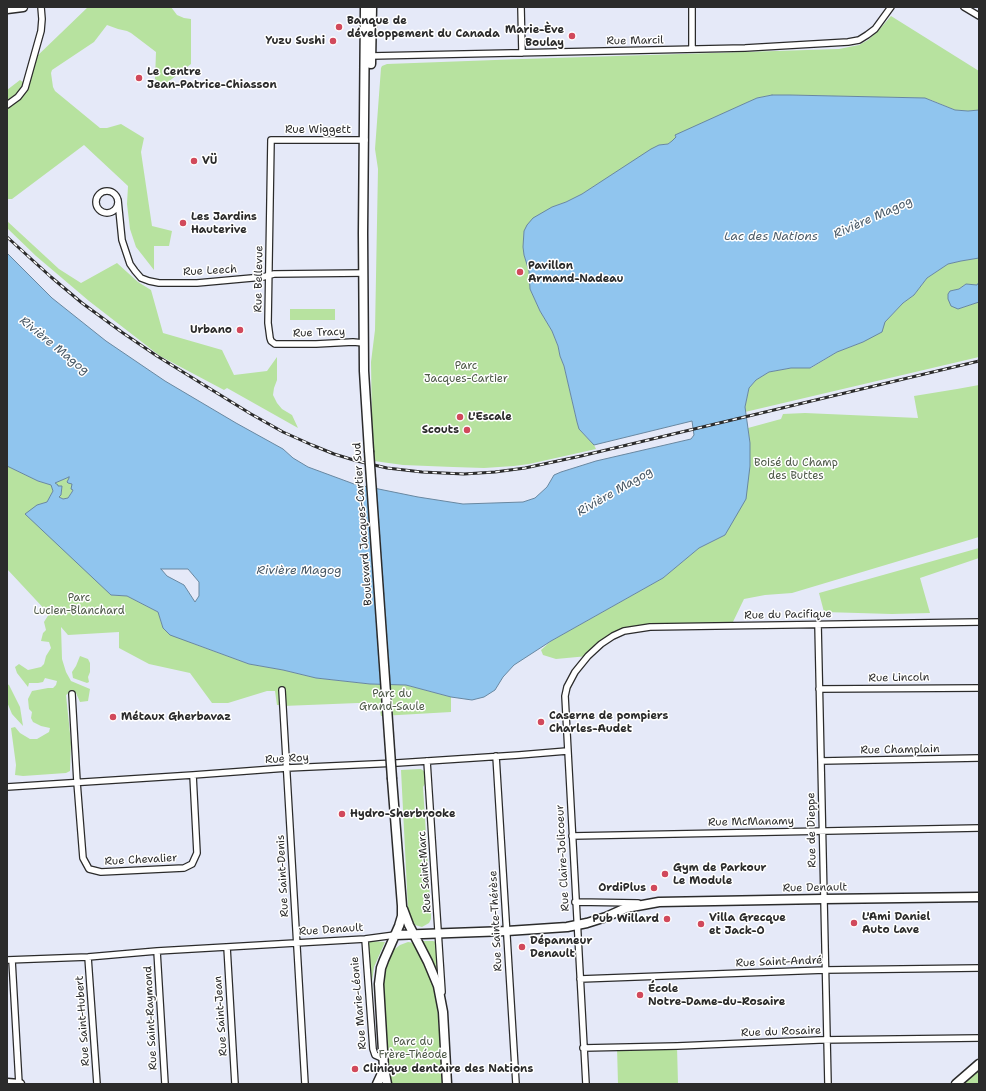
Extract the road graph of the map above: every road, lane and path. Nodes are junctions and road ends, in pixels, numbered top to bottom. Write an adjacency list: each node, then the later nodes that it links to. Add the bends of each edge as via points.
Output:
1 (23, 7): 8 (main road)
2 (41, 7): 14 (street, via 41,31 25,88 18,98)
3 (365, 7): 16 (main road, Boulevard Jacques-Cartier Sud)
4 (372, 7): 13 (main road, Boulevard Jacques-Cartier Sud)
5 (521, 7): 12 (street)
6 (692, 7): 11 (street)
7 (964, 7): 10 (street)
8 (7, 9)
9 (889, 9): 11 (street, Rue Marcil, via 875,29 859,40)
10 (979, 16)
11 (692, 49): 12 (street, Rue Marcil)
12 (522, 53): 13 (street, Rue Marcil)
13 (371, 56): 16 (main road, Boulevard Jacques-Cartier Sud, via 370,128)
14 (7, 105)
15 (271, 140): 16 (street, Rue Wiggett); 19 (street, Rue Bellevue)
16 (365, 140): 18 (main road, Boulevard Jacques-Cartier Sud)
17 (118, 200): 19 (street, Rue Leech, via 120,229 126,253 130,264 141,278 159,283 197,283)
18 (364, 273): 19 (street, Rue Leech); 20 (main road, Boulevard Jacques-Cartier Sud)
19 (269, 276): 21 (street, Rue Bellevue, via 269,334)
20 (364, 343): 21 (street, Rue Tracy); 45 (main road, Boulevard Jacques-Cartier Sud, bridge, via 364,380)
21 (275, 344)
22 (979, 622): 23 (street, Rue du Pacifique)
23 (818, 624): 24 (street, Rue du Pacifique, via 650,627 624,631); 26 (street, Rue de Dieppe)
24 (601, 644): 29 (street, Rue Claire-Jolicoeur, via 575,672 567,686)
25 (979, 688): 26 (street, Rue Lincoln)
26 (819, 689): 33 (street, Rue de Dieppe)
27 (282, 690): 34 (street, Rue Saint-Denis)
28 (72, 694): 36 (street, Rue Chevalier)
29 (567, 750): 30 (street, Rue Roy); 40 (street, Rue Claire-Jolicoeur)
30 (496, 756): 32 (street, Rue Roy); 47 (street, Rue Sainte-Thérèse)
31 (979, 758): 33 (street, Rue Champlain)
32 (427, 761): 34 (street, Rue Roy); 49 (street, Rue Saint-Marc)
33 (821, 761): 39 (street, Rue de Dieppe)
34 (287, 768): 35 (street, Rue Roy); 52 (street, Rue Saint-Denis)
35 (193, 775): 36 (street, Rue Roy); 36 (street, Rue Chevalier, via 197,853 192,864 184,868 101,872 89,869 83,858)
36 (77, 782): 37 (street, Rue Roy)
37 (7, 787)
38 (979, 828): 39 (street, Rue McManamy)
39 (822, 831): 40 (street, Rue McManamy); 42 (street, Rue de Dieppe)
40 (572, 836): 43 (street, Rue Claire-Jolicoeur)
41 (979, 898): 42 (main road, Rue Denault)
42 (824, 899): 44 (main road, Rue Denault); 58 (street, Rue de Dieppe)
43 (575, 902): 44 (street, Rue Denault); 46 (street, Rue Claire-Jolicoeur)
44 (652, 903): 46 (main road, Rue Denault, via 626,908)
45 (402, 906): 48 (main road, Boulevard Jacques-Cartier Sud); 50 (main road, Boulevard Jacques-Cartier Sud, via 400,926)
46 (577, 925): 47 (main road, Rue Denault); 59 (street, Rue Claire-Jolicoeur)
47 (507, 931): 49 (main road, Rue Denault); 76 (street, Rue Sainte-Thérèse)
48 (413, 934): 49 (main road, Rue Denault); 50 (main road, Rue Denault); 60 (main road, Boulevard Jacques-Cartier Sud, via 436,979)
49 (439, 934): 60 (street, Rue Saint-Marc)
50 (395, 935): 51 (street, Rue Denault); 64 (main road, Rue Marie-Léonie, via 381,968 379,984)
51 (365, 939): 52 (street, Rue Denault); 64 (street, Rue Marie-Léonie, via 373,1049)
52 (297, 943): 53 (street, Rue Denault); 72 (street, Rue Saint-Denis)
53 (227, 947): 54 (street, Rue Denault); 71 (street, Rue Saint-Jean)
54 (157, 951): 55 (street, Rue Denault); 70 (street, Rue Saint-Raymond)
55 (88, 956): 56 (street, Rue Denault); 69 (street, Rue Saint-Hubert)
56 (9, 960): 68 (street)
57 (979, 968): 58 (street, Rue Saint-André)
58 (825, 970): 59 (street, Rue Saint-André); 62 (street, Rue de Dieppe)
59 (580, 978): 63 (street, Rue Claire-Jolicoeur)
60 (443, 1012): 75 (main road, Boulevard Jacques-Cartier Sud)
61 (979, 1038): 62 (street, Rue du Rosaire)
62 (827, 1040): 63 (street, Rue du Rosaire); 78 (street, Rue de Dieppe)
63 (584, 1048): 77 (street, Rue Claire-Jolicoeur)
64 (384, 1064): 73 (main road); 74 (main road, Rue Marie-Léonie)
65 (979, 1064): 66 (main road)
66 (962, 1081): 79 (main road)
67 (7, 1083): 68 (main road)
68 (20, 1084)
69 (97, 1084)
70 (165, 1084)
71 (235, 1084)
72 (305, 1084)
73 (377, 1084)
74 (387, 1084)
75 (447, 1084)
76 (516, 1084)
77 (586, 1084)
78 (828, 1084)
79 (956, 1084)

